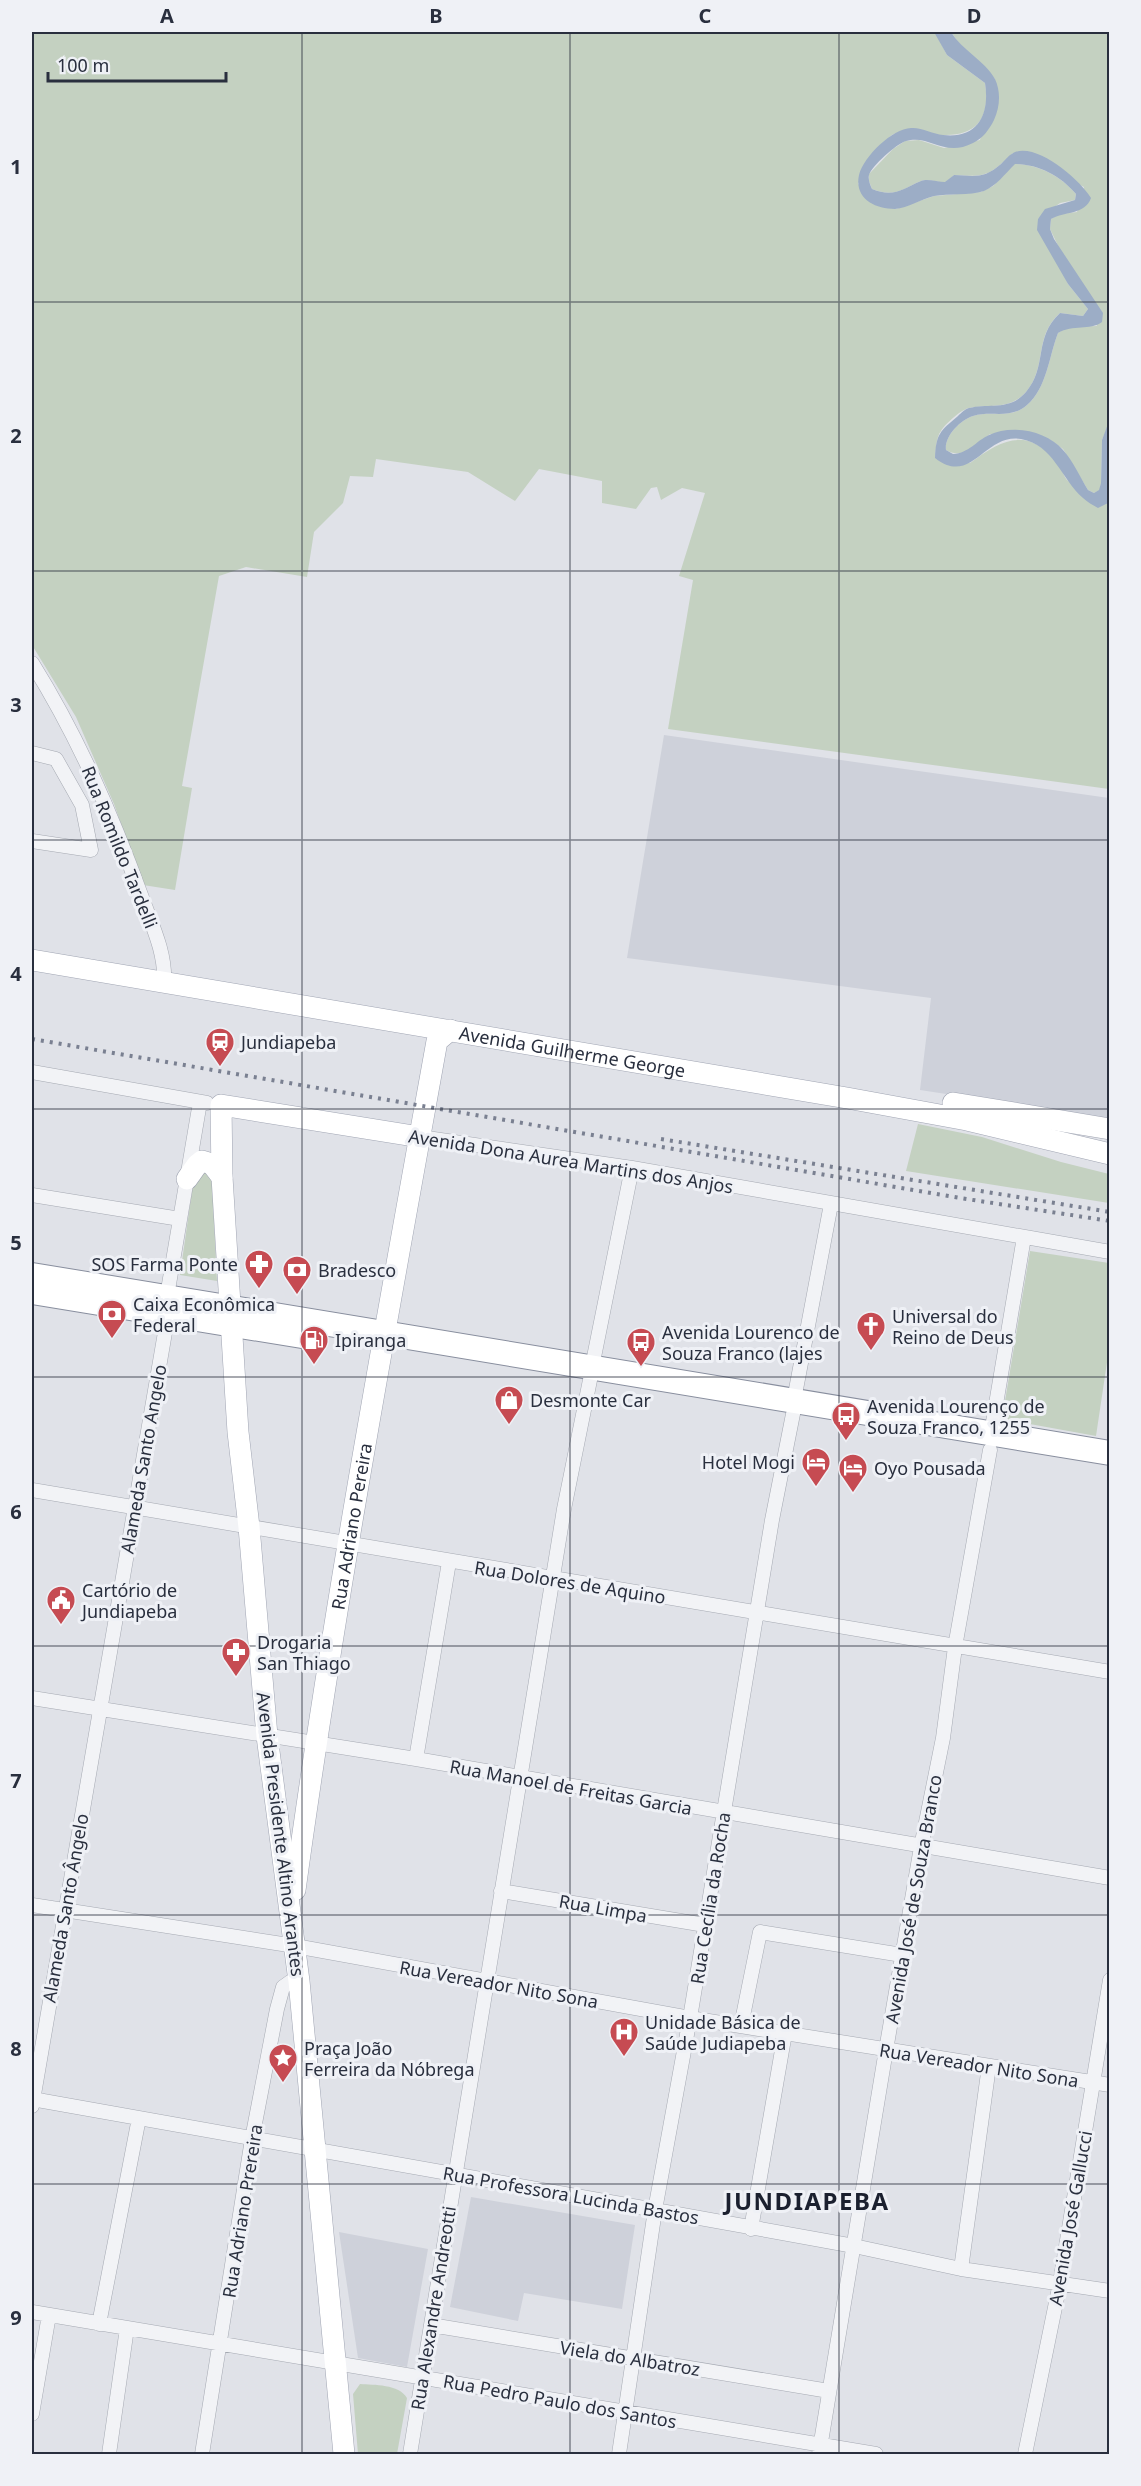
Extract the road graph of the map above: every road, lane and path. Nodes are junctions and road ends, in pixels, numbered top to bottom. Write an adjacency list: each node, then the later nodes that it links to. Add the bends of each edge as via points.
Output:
1 (32, 663): 6 (street, Rua Romildo Tardelli, via 102,793 158,943)
2 (32, 753): 3 (street, via 56,759 82,805 91,850)
3 (32, 841)
4 (32, 950): 6 (main road, Avenida Guilherme George)
5 (32, 960): 6 (main road, Avenida Guilherme George)
6 (164, 977): 7 (main road, Avenida Guilherme George); 11 (main road, Avenida Guilherme George)
7 (439, 1033): 12 (main road, Rua Adriano Pereira); 13 (main road, Avenida Guilherme George, via 967,1120)
8 (32, 1072): 9 (street, Avenida Dona Aurea Martins dos Anjos)
9 (200, 1102): 10 (street, Avenida Dona Aurea Martins dos Anjos); 16 (street, Alameda Santo Angelo)
10 (221, 1105): 12 (main road, Avenida Dona Aurea Martins dos Anjos); 15 (main road, Avenida Presidente Altino Arantes)
11 (1110, 1130)
12 (420, 1137): 14 (street, Avenida Dona Aurea Martins dos Anjos); 26 (main road, Rua Adriano Pereira)
13 (1110, 1154)
14 (632, 1168): 18 (street, Avenida Dona Aurea Martins dos Anjos); 27 (street, Rua Alexandre Andreotti)
15 (222, 1178): 16 (main road, via 212,1164 202,1161); 25 (main road, Avenida Presidente Altino Arantes)
16 (187, 1179): 19 (street, Alameda Santo Angelo)
17 (32, 1195): 19 (street)
18 (831, 1203): 20 (street, Avenida Dona Aurea Martins dos Anjos); 28 (street, Rua Cecília da Rocha)
19 (180, 1219): 24 (street, Alameda Santo Angelo)
20 (1024, 1237): 21 (street, Avenida Dona Aurea Martins dos Anjos); 29 (street, Avenida José de Souza Branco)
21 (1110, 1252)
22 (32, 1275): 24 (highway)
23 (32, 1292): 24 (highway)
24 (168, 1305): 25 (highway); 32 (street, Alameda Santo Angelo)
25 (230, 1316): 26 (highway); 33 (main road, Avenida Presidente Altino Arantes)
26 (382, 1341): 27 (highway); 34 (main road, Rua Adriano Pereira)
27 (591, 1373): 28 (highway); 36 (street, Rua Alexandre Andreotti)
28 (793, 1407): 29 (highway); 37 (street, Rua Cecília da Rocha)
29 (991, 1442): 30 (highway); 38 (street, Avenida José de Souza Branco)
30 (1104, 1460)
31 (32, 1490): 32 (street, Rua Dolores de Aquino)
32 (135, 1508): 33 (street, Rua Dolores de Aquino); 41 (street, Alameda Santo Angelo)
33 (249, 1527): 34 (street, Rua Dolores de Aquino); 42 (main road, Avenida Presidente Altino Arantes)
34 (349, 1544): 35 (street, Rua Dolores de Aquino); 43 (main road, Rua Adriano Pereira)
35 (449, 1562): 36 (street, Rua Dolores de Aquino); 44 (street)
36 (552, 1579): 37 (street, Rua Dolores de Aquino); 45 (street, Rua Alexandre Andreotti)
37 (757, 1613): 38 (street, Rua Dolores de Aquino); 46 (street, Rua Cecília da Rocha)
38 (955, 1647): 39 (street, Rua Dolores de Aquino); 47 (street, Avenida José de Souza Branco, via 943,1738)
39 (1110, 1672)
40 (32, 1698): 41 (street, Rua Manoel de Freitas Garcia)
41 (100, 1710): 42 (street, Rua Manoel de Freitas Garcia); 51 (street, Alameda Santo Ângelo)
42 (267, 1736): 43 (street, Rua Manoel de Freitas Garcia); 52 (main road, Avenida Presidente Altino Arantes)
43 (315, 1743): 44 (street, Rua Manoel de Freitas Garcia); 52 (main road, Rua Adriano Pereira)
44 (416, 1760): 45 (street, Rua Manoel de Freitas Garcia)
45 (520, 1779): 46 (street, Rua Manoel de Freitas Garcia); 49 (street, Rua Alexandre Andreotti)
46 (724, 1814): 47 (street, Rua Manoel de Freitas Garcia); 53 (street, Rua Cecília da Rocha)
47 (921, 1847): 48 (street, Rua Manoel de Freitas Garcia); 55 (street, Avenida José de Souza Branco)
48 (1110, 1878)
49 (501, 1891): 53 (street, Rua Limpa); 58 (street, Rua Alexandre Andreotti)
50 (32, 1905): 51 (street, Rua Vereador Nito Sona)
51 (65, 1911): 54 (street, Rua Vereador Nito Sona); 66 (street, Alameda Santo Ângelo)
52 (291, 1918): 54 (main road, Avenida Presidente Altino Arantes)
53 (705, 1925): 59 (street, Rua Cecília da Rocha)
54 (295, 1946): 57 (main road, Avenida Presidente Altino Arantes); 58 (street, Rua Vereador Nito Sona)
55 (902, 1955): 60 (street, via 760,1932); 62 (street, Avenida José de Souza Branco)
56 (1110, 1980): 64 (street, Avenida José Gallucci)
57 (299, 1981): 68 (street, Rua Adriano Prereira, via 283,1987 276,2009); 69 (main road, Avenida Presidente Altino Arantes)
58 (487, 1983): 59 (street, Rua Vereador Nito Sona); 70 (street, Rua Alexandre Andreotti)
59 (690, 2018): 60 (street, Rua Vereador Nito Sona); 71 (street, Rua Cecília da Rocha)
60 (741, 2026): 61 (street, Rua Vereador Nito Sona)
61 (785, 2033): 62 (street, Rua Vereador Nito Sona); 72 (street)
62 (886, 2050): 63 (street, Rua Vereador Nito Sona); 73 (street, Avenida José de Souza Branco)
63 (989, 2066): 64 (street, Rua Vereador Nito Sona); 74 (street)
64 (1092, 2083): 65 (street, Rua Vereador Nito Sona); 75 (street, Avenida José Gallucci)
65 (1110, 2085)
66 (32, 2102): 67 (street, Rua Professora Lucinda Bastos)
67 (139, 2118): 68 (street, Rua Professora Lucinda Bastos); 79 (street)
68 (252, 2139): 69 (street, Rua Professora Lucinda Bastos); 82 (street, Rua Adriano Prereira)
69 (316, 2150): 70 (street, Rua Professora Lucinda Bastos); 84 (main road, Avenida Presidente Altino Arantes)
70 (455, 2174): 71 (street, Rua Professora Lucinda Bastos); 80 (street, Rua Alexandre Andreotti)
71 (655, 2210): 72 (street, Rua Professora Lucinda Bastos); 83 (street, Rua Cecília da Rocha)
72 (751, 2229): 73 (street, Rua Professora Lucinda Bastos)
73 (854, 2246): 74 (street, Rua Professora Lucinda Bastos); 86 (street, Avenida José de Souza Branco)
74 (961, 2269): 75 (street, Rua Professora Lucinda Bastos)
75 (1060, 2283): 76 (street, Rua Professora Lucinda Bastos); 96 (street, Avenida José Gallucci)
76 (1110, 2291)
77 (32, 2312): 78 (street, Rua Pedro Paulo dos Santos)
78 (49, 2315): 79 (street, Rua Pedro Paulo dos Santos); 88 (street)
79 (99, 2324): 81 (street, Rua Pedro Paulo dos Santos)
80 (431, 2325): 83 (street, Viela do Albatroz); 85 (street, Rua Alexandre Andreotti)
81 (128, 2328): 82 (street, Rua Pedro Paulo dos Santos); 90 (street)
82 (221, 2344): 84 (street, Rua Pedro Paulo dos Santos); 91 (street, Rua Adriano Prereira)
83 (634, 2359): 86 (street, Viela do Albatroz); 87 (street, Rua Cecília da Rocha)
84 (335, 2362): 85 (street, Rua Pedro Paulo dos Santos); 92 (main road, Avenida Presidente Altino Arantes)
85 (422, 2378): 87 (street, Rua Pedro Paulo dos Santos); 93 (street, Rua Alexandre Andreotti)
86 (830, 2391): 89 (street, Avenida José de Souza Branco)
87 (626, 2412): 89 (street, Rua Pedro Paulo dos Santos); 94 (street, Rua Cecília da Rocha)
88 (32, 2414)
89 (820, 2450): 95 (street, Rua Pedro Paulo dos Santos)
90 (109, 2454)
91 (202, 2454)
92 (344, 2454)
93 (410, 2454)
94 (619, 2454)
95 (876, 2454)
96 (1025, 2454)

